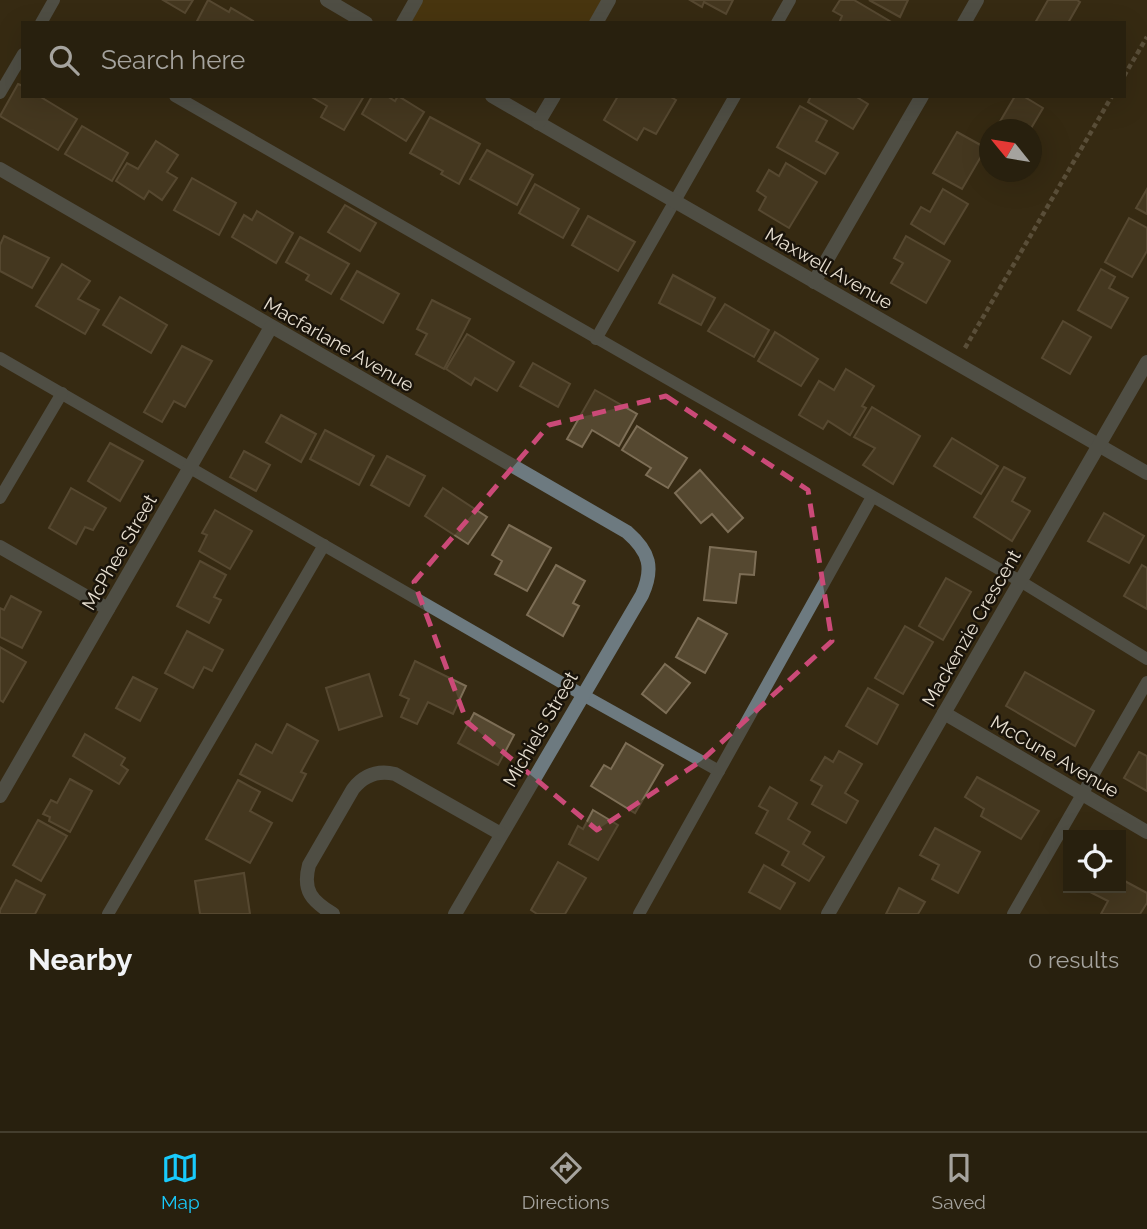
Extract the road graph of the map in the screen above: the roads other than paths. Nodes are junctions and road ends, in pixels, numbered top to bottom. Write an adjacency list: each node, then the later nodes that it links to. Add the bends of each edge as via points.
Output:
1 (54, 0): 7 (lane)
2 (327, 0): 8 (street)
3 (416, 0): 9 (street)
4 (609, 0): 10 (street)
5 (790, 0): 11 (lane)
6 (977, 0): 12 (street)
7 (44, 21)
8 (363, 21)
9 (404, 21)
10 (597, 21)
11 (778, 21)
12 (965, 21)
13 (21, 57): 14 (lane)
14 (0, 93)
15 (177, 98): 25 (lane)
16 (495, 98): 20 (street, Maxwell Avenue)
17 (553, 98): 20 (street)
18 (735, 98): 22 (lane)
19 (921, 98): 23 (street)
20 (538, 123): 22 (street, Maxwell Avenue)
21 (0, 169): 24 (street, Macfarlane Avenue)
22 (676, 202): 23 (street, Maxwell Avenue); 25 (lane)
23 (814, 282): 29 (street, Maxwell Avenue)
24 (271, 327): 30 (street, McPhee Street); 36 (street, Macfarlane Avenue, via 627,532)
25 (596, 339): 32 (lane)
26 (0, 358): 28 (lane)
27 (1147, 362): 29 (street, Mackenzie Crescent)
28 (62, 393): 30 (lane); 33 (lane)
29 (1098, 446): 31 (street, Maxwell Avenue); 37 (street, Mackenzie Crescent)
30 (190, 467): 34 (lane); 38 (street, McPhee Street)
31 (1147, 473)
32 (872, 497): 37 (lane); 43 (lane)
33 (0, 498)
34 (324, 545): 41 (lane); 48 (lane)
35 (0, 547): 38 (street)
36 (649, 561): 41 (street, Michiels Street, via 642,595)
37 (1020, 582): 39 (lane); 42 (street, Mackenzie Crescent)
38 (108, 609): 45 (street, McPhee Street)
39 (1147, 659)
40 (1147, 682): 44 (lane)
41 (583, 695): 43 (lane); 47 (street, Michiels Street)
42 (944, 713): 44 (street, McCune Avenue); 52 (street, Mackenzie Crescent)
43 (719, 771): 51 (lane)
44 (1082, 795): 46 (street, McCune Avenue); 53 (lane)
45 (0, 796)
46 (1147, 832)
47 (501, 834): 49 (street, via 396,774 368,775 353,789 306,877 311,897); 50 (street, Michiels Street)
48 (108, 914)
49 (334, 914)
50 (455, 914)
51 (639, 914)
52 (828, 914)
53 (1013, 914)

